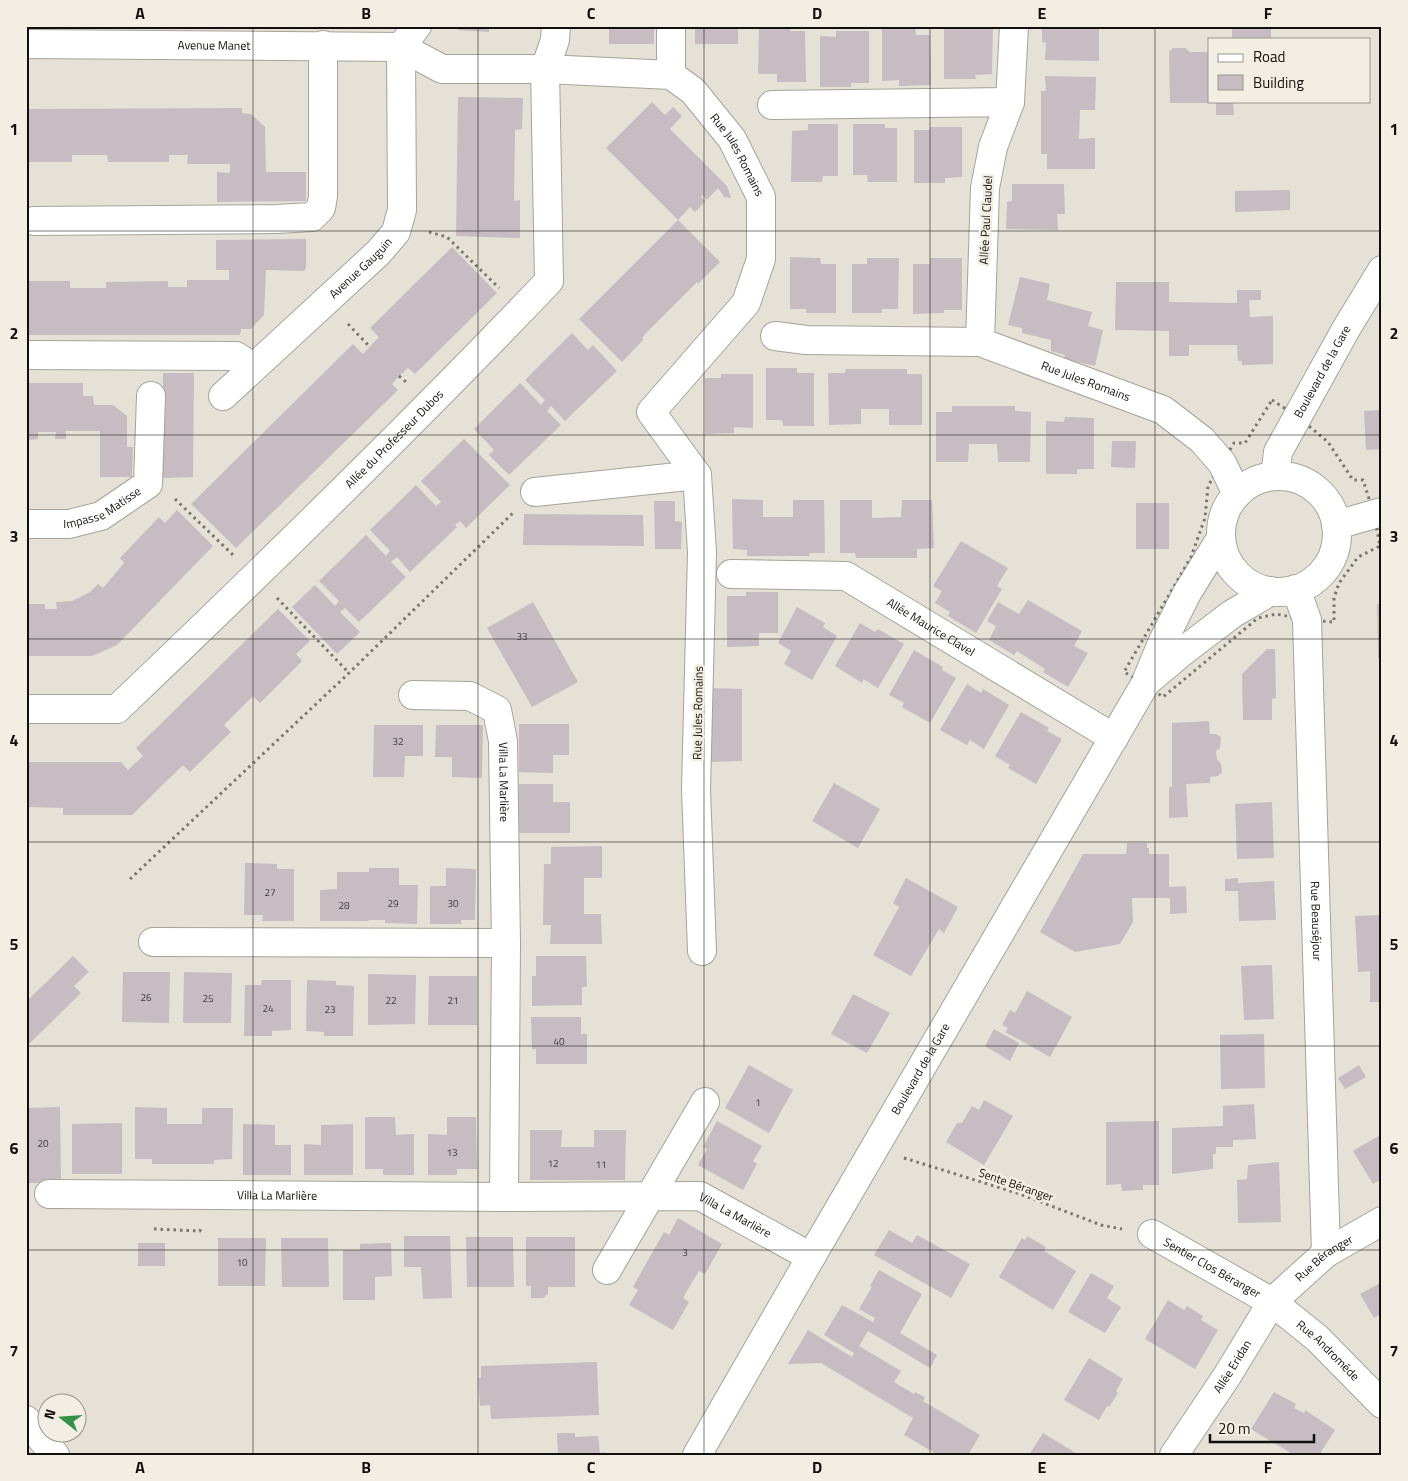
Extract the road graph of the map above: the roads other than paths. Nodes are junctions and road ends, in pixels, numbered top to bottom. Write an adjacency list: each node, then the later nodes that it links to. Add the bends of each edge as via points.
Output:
1 (556, 26): 7 (street, Allée du Professeur Dubos, via 555,40)
2 (671, 26): 8 (street)
3 (1014, 26): 9 (street, Allée Paul Claudel)
4 (409, 37): 6 (street, Avenue Manet); 7 (street, via 442,69); 16 (street, Avenue Gauguin, via 402,210 396,232 378,253)
5 (26, 44): 6 (street, Avenue Manet)
6 (323, 46): 11 (street, via 323,196 321,208 312,217)
7 (545, 69): 8 (street); 31 (street, Allée du Professeur Dubos, via 549,281 430,405 117,709)
8 (671, 75): 19 (street, Rue Jules Romains, via 694,91 732,139 761,197 761,259 746,303 651,412)
9 (1010, 102): 10 (street); 14 (street, Allée Paul Claudel, via 993,147 985,188)
10 (772, 105)
11 (34, 221)
12 (1382, 270): 20 (street, Boulevard de la Gare, via 1278,452)
13 (775, 336): 14 (street, Rue Jules Romains, via 806,340)
14 (980, 342): 22 (street, Rue Jules Romains, via 1162,410 1202,440 1222,463)
15 (26, 355): 16 (street, via 236,356)
16 (254, 367): 18 (street, Avenue Gauguin)
17 (151, 396): 24 (street, Impasse Matisse, via 148,484 101,516 69,524)
18 (223, 396)
19 (697, 475): 21 (street); 35 (street, Rue Jules Romains, via 702,552 696,789)
20 (1274, 476): 22 (street, via 1260,479); 25 (street, via 1289,477 1315,488 1332,511)
21 (535, 492)
22 (1237, 494): 26 (street, via 1222,522)
23 (1378, 513): 25 (street)
24 (26, 524)
25 (1336, 525): 28 (street, via 1332,557 1323,571 1311,582)
26 (1221, 538): 28 (street, via 1226,557 1236,574 1252,585); 29 (street, Boulevard de la Gare, via 1187,593)
27 (731, 574): 32 (street, Allée Maurice Clavel, via 846,576)
28 (1283, 590): 29 (street, Boulevard de la Gare, via 1232,614); 42 (street, Rue Beauséjour, via 1307,620)
29 (1145, 684): 32 (street, Boulevard de la Gare)
30 (413, 695): 34 (street, Villa La Marlière, via 470,696 497,710 502,742)
31 (26, 709)
32 (1114, 738): 43 (street, Boulevard de la Gare)
33 (153, 942): 34 (street)
34 (506, 943): 38 (street, Villa La Marlière)
35 (702, 951)
36 (705, 1102): 39 (street)
37 (49, 1194): 38 (street, Villa La Marlière)
38 (504, 1197): 39 (street, Villa La Marlière)
39 (648, 1197): 43 (street, Villa La Marlière, via 700,1196); 44 (street)
40 (1382, 1221): 42 (street, Rue Béranger)
41 (1152, 1234): 45 (street, Sentier Clos Béranger)
42 (1326, 1253): 45 (street, Rue Béranger)
43 (811, 1257): 49 (street, Boulevard de la Gare)
44 (607, 1270)
45 (1272, 1302): 46 (street, Rue Androméde, via 1317,1338); 50 (street, Allée Eridan)
46 (1382, 1404)
47 (26, 1420): 48 (street)
48 (55, 1455)
49 (698, 1455)
50 (1174, 1455)

